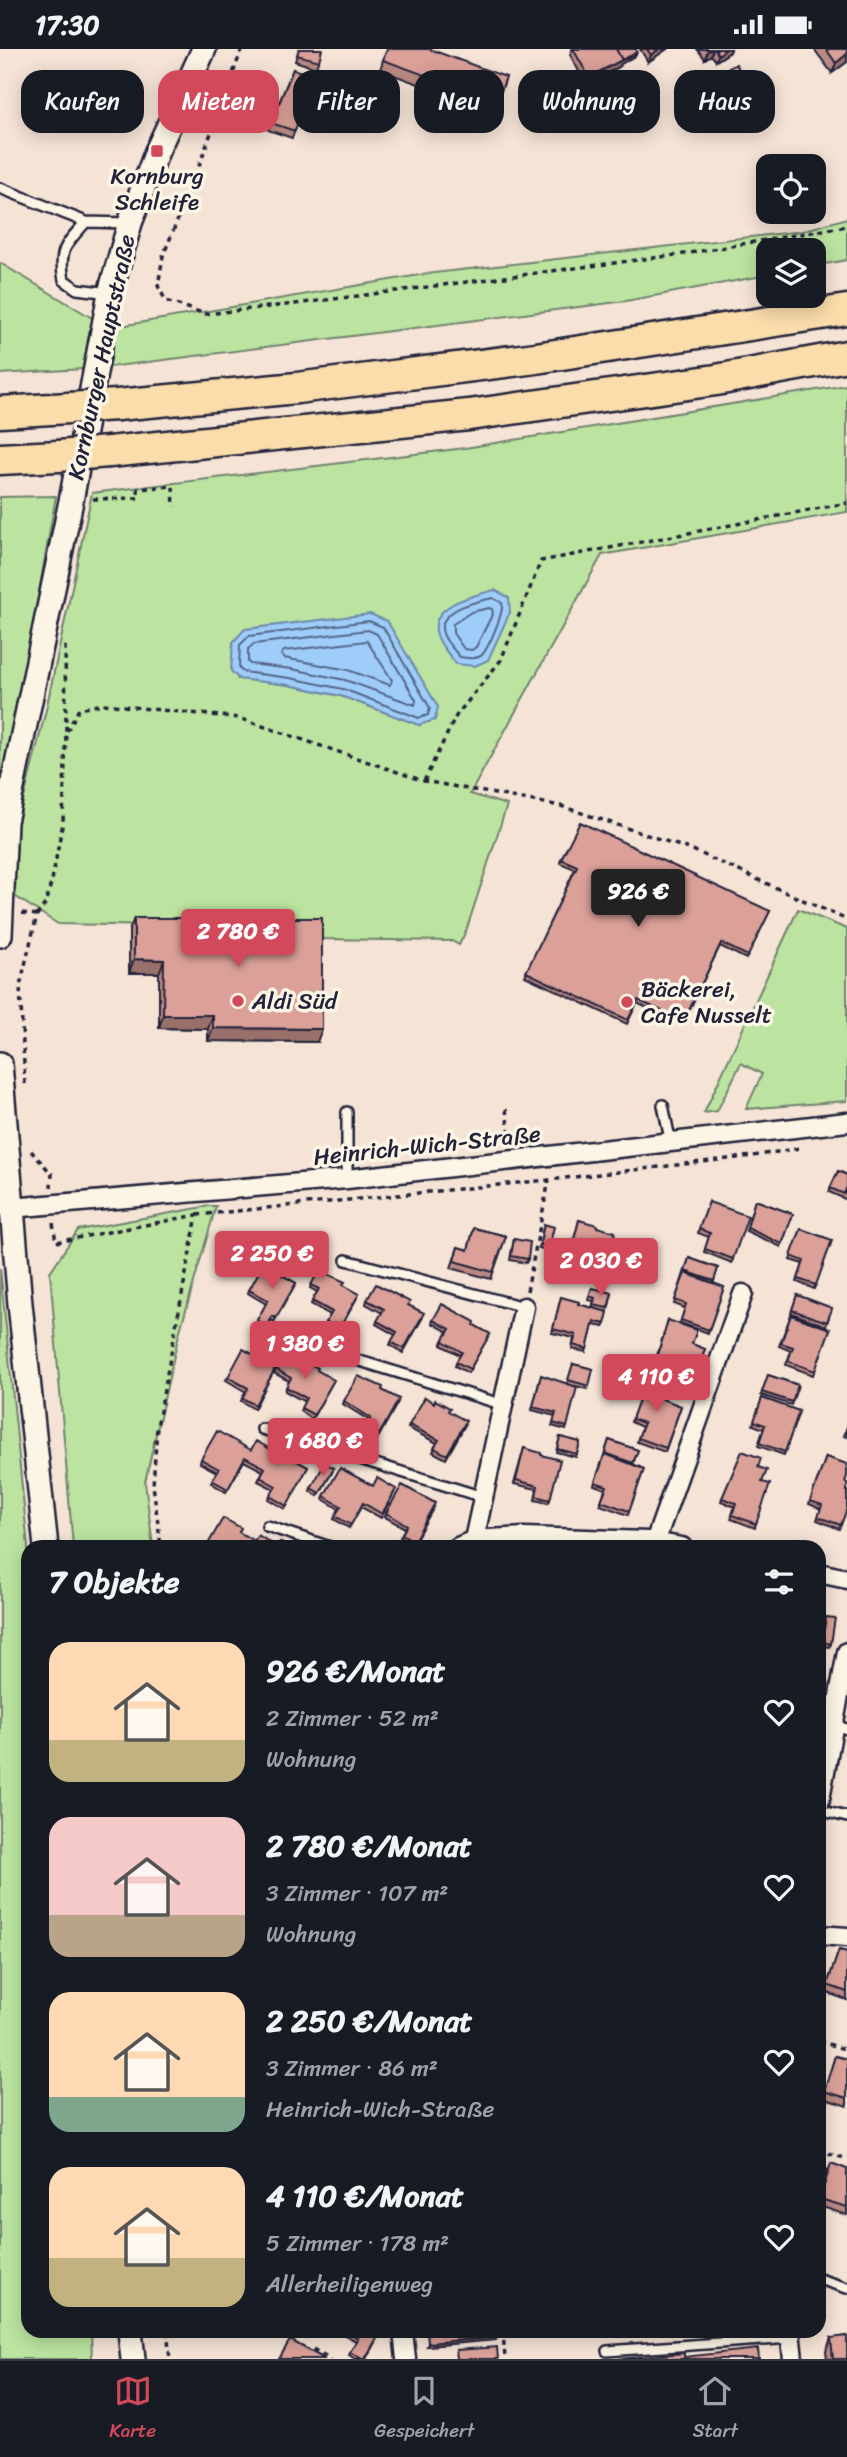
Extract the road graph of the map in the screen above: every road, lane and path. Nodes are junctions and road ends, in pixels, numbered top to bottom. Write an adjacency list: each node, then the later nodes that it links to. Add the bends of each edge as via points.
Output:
1 (204, 49): 5 (main road, Kornburger Hauptstraße)
2 (242, 49): 6 (path, via 163,256 158,286 166,301 184,308 206,314 295,304 684,254)
3 (0, 188): 4 (lane)
4 (86, 222): 5 (lane); 7 (lane, via 69,240 60,260 64,280 77,289)
5 (130, 223): 7 (main road, Kornburger Hauptstraße)
6 (847, 226)
7 (110, 293): 18 (main road, Kornburger Hauptstraße, via 36,677)
8 (847, 310): 10 (highway, bridge, via 536,358 297,388)
9 (847, 356): 11 (highway, bridge, via 716,380 469,415)
10 (0, 412)
11 (0, 460)
12 (87, 499): 14 (path, via 138,498 138,489 173,486)
13 (847, 503): 17 (path, via 541,561 501,660 456,716)
14 (173, 507)
15 (66, 707): 16 (path)
16 (66, 733): 17 (path, via 79,709 103,704 239,718); 22 (path, via 63,821 52,880 37,915 20,986)
17 (424, 781): 19 (path, via 561,806 695,851)
18 (2, 822): 20 (main road, Kornburger Hauptstraße)
19 (847, 920)
20 (0, 935)
21 (0, 1064): 32 (main road)
22 (26, 1095)
23 (663, 1105): 26 (lane)
24 (347, 1112): 29 (lane)
25 (847, 1122): 26 (street, Heinrich-Wich-Straße)
26 (671, 1143): 29 (street, Heinrich-Wich-Straße)
27 (30, 1145): 31 (path, via 31,1154 52,1174)
28 (807, 1147): 30 (path)
29 (347, 1179): 31 (street, Heinrich-Wich-Straße)
30 (549, 1180): 33 (path); 36 (path)
31 (51, 1206): 32 (street, Heinrich-Wich-Straße); 33 (path, via 56,1242)
32 (11, 1208): 42 (main road)
33 (197, 1215): 43 (path, via 157,1427 153,1485)
34 (345, 1260): 36 (lane)
35 (743, 1294): 48 (street)
36 (524, 1307): 38 (street)
37 (288, 1339): 38 (lane)
38 (504, 1405): 40 (street)
39 (262, 1429): 40 (lane)
40 (483, 1497): 45 (street)
41 (267, 1526): 44 (lane)
42 (45, 1540)
43 (160, 1540)
44 (309, 1540)
45 (467, 1540)
46 (495, 1540): 47 (street)
47 (603, 1540)
48 (656, 1540)
49 (826, 1574): 50 (street)
50 (847, 1579)
51 (847, 1652): 52 (street)
52 (840, 1727): 53 (street)
53 (826, 1775)
54 (826, 1812): 55 (lane)
55 (847, 1817)
56 (826, 1936): 57 (street)
57 (847, 1937)
58 (826, 2043): 59 (path)
59 (847, 2050)
60 (826, 2152): 61 (path)
61 (847, 2159)
62 (826, 2281): 63 (lane)
63 (847, 2288)
64 (131, 2338): 72 (main road)
65 (168, 2338): 73 (path)
66 (404, 2338): 75 (street)
67 (504, 2338): 76 (path)
68 (756, 2338): 71 (lane)
69 (790, 2338): 77 (street)
70 (313, 2349): 74 (path)
71 (607, 2351)
72 (133, 2359)
73 (170, 2359)
74 (331, 2359)
75 (406, 2359)
76 (505, 2359)
77 (793, 2359)

